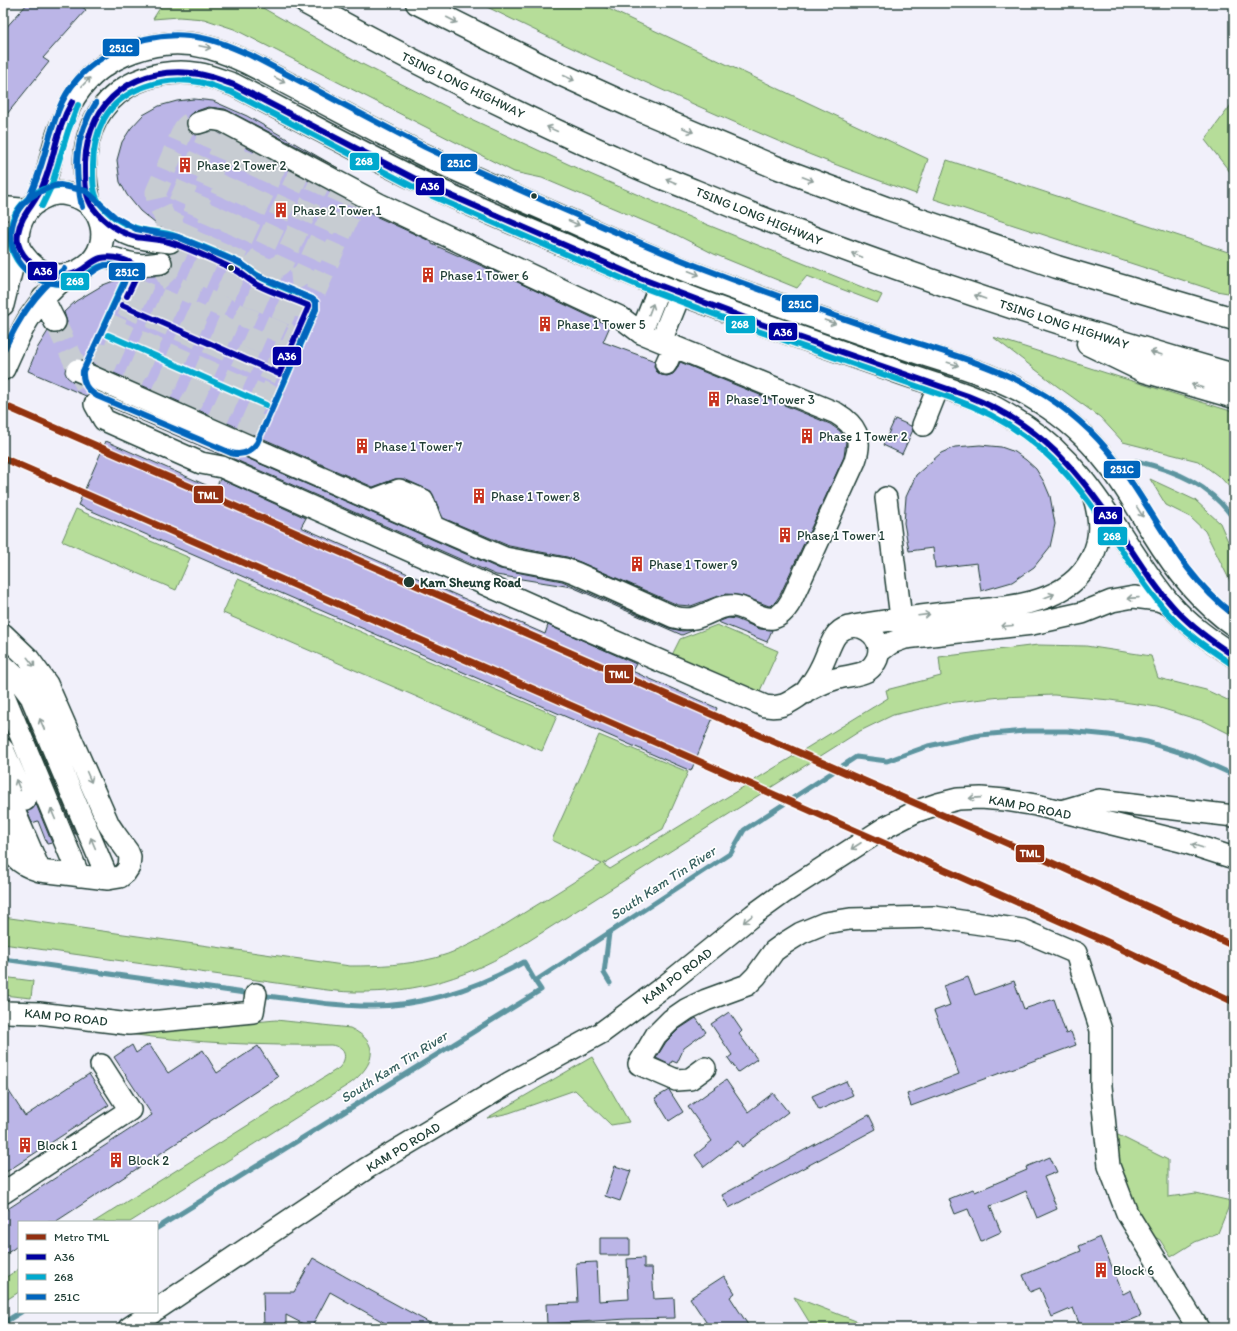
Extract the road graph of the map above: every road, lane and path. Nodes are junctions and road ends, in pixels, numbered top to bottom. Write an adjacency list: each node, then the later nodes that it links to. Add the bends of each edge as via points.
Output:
1 (306, 3): 16 (main road, TSING LONG HIGHWAY, one-way to 1, via 870,260 614,158 401,55)
2 (417, 3): 17 (main road, one-way to 17, via 547,68 773,166 1058,267)
3 (198, 123): 19 (street, via 211,119 223,121 379,204 620,317)
4 (31, 206): 5 (main road, via 47,196 59,193 82,198); 6 (main road); 8 (main road); 32 (main road, one-way to 32, via 44,184 60,128 75,95 100,69 129,52 155,45 183,44 225,53 424,155 600,234 716,282 974,370 1024,392 1060,416 1092,444 1119,479 1170,560 1188,582)
5 (92, 207): 7 (street, via 127,234); 9 (main road, via 100,221 102,243); 12 (main road, via 85,179 86,145 101,109 120,91 149,76 182,72 198,74 234,85 410,176 502,219)
6 (3, 208)
7 (164, 237)
8 (13, 238): 11 (main road, via 24,257 41,271 49,275); 15 (street)
9 (91, 262): 10 (street, via 99,258 119,258 133,268); 11 (main road, via 84,269)
10 (161, 263)
11 (69, 275): 14 (street)
12 (660, 285): 13 (main road); 19 (street, one-way to 12)
13 (680, 294): 20 (street); 24 (main road)
14 (43, 298): 18 (street); 21 (street, via 24,326)
15 (3, 305)
16 (1017, 310): 23 (main road, TSING LONG HIGHWAY, one-way to 16); 25 (main road, one-way to 16, via 1144,371)
17 (1234, 319)
18 (55, 322)
19 (641, 332): 20 (street)
20 (667, 350): 22 (street, bridge, via 714,362 836,413 845,418 857,434 858,452 855,461 791,601 781,614 774,618 735,606 722,607 698,618 682,619 565,569 505,558 433,526 423,500 399,490 373,500)
21 (4, 369)
22 (77, 370)
23 (1234, 375)
24 (939, 385): 27 (street); 28 (main road, via 980,401 1026,427 1055,449)
25 (1234, 397)
26 (95, 404): 41 (street, via 104,420 202,463 222,467 757,703 775,707)
27 (923, 425)
28 (1091, 490): 30 (main road); 31 (street, one-way to 28, via 1011,606 1043,598 1075,582 1094,555 1097,544 1099,522)
29 (886, 498): 31 (street)
30 (1171, 605): 36 (street, one-way to 36, via 1158,600 1134,597 1082,613 1032,624 904,638); 37 (main road, via 1200,633)
31 (901, 618): 33 (street)
32 (1234, 625)
33 (848, 627): 35 (street, via 836,635); 36 (street, via 863,627 870,631 875,637)
34 (3, 634): 50 (street, one-way to 50, via 28,658 47,684 109,824 128,852 130,863 125,873 120,877)
35 (830, 649): 39 (street, via 837,668); 41 (street)
36 (879, 652): 39 (street, via 868,671)
37 (1234, 656)
38 (3, 666): 50 (street, one-way to 38, via 31,697 16,677)
39 (853, 675): 41 (street, via 831,680)
40 (3, 693): 49 (street, one-way to 40)
41 (805, 693)
42 (3, 750): 48 (street, one-way to 42)
43 (3, 785): 48 (street)
44 (1060, 811): 45 (street, via 1099,800); 47 (street, KAM PO ROAD, one-way to 44, via 1181,841); 56 (street, KAM PO ROAD, one-way to 56, via 1005,800 958,799 917,812 886,827 782,894 666,985 598,1034 367,1168)
45 (1234, 816)
46 (3, 832): 48 (street, via 20,863)
47 (1234, 858)
48 (48, 872): 49 (street)
49 (79, 876): 50 (street)
50 (108, 879)
51 (256, 994): 52 (street, KAM PO ROAD, via 253,1012 129,1024 39,1013)
52 (3, 1012)
53 (101, 1065): 55 (street, via 130,1110)
54 (705, 1068): 59 (street, via 690,1079 676,1080 639,1064 656,1035 671,1020 706,1000 747,985 774,951 785,942 825,923 850,919 934,917 1022,930 1076,953 1101,1030 1101,1086 1109,1166 1127,1213)
55 (3, 1193)
56 (158, 1308)
57 (152, 1313): 58 (street)
58 (129, 1328)
59 (1198, 1328)

